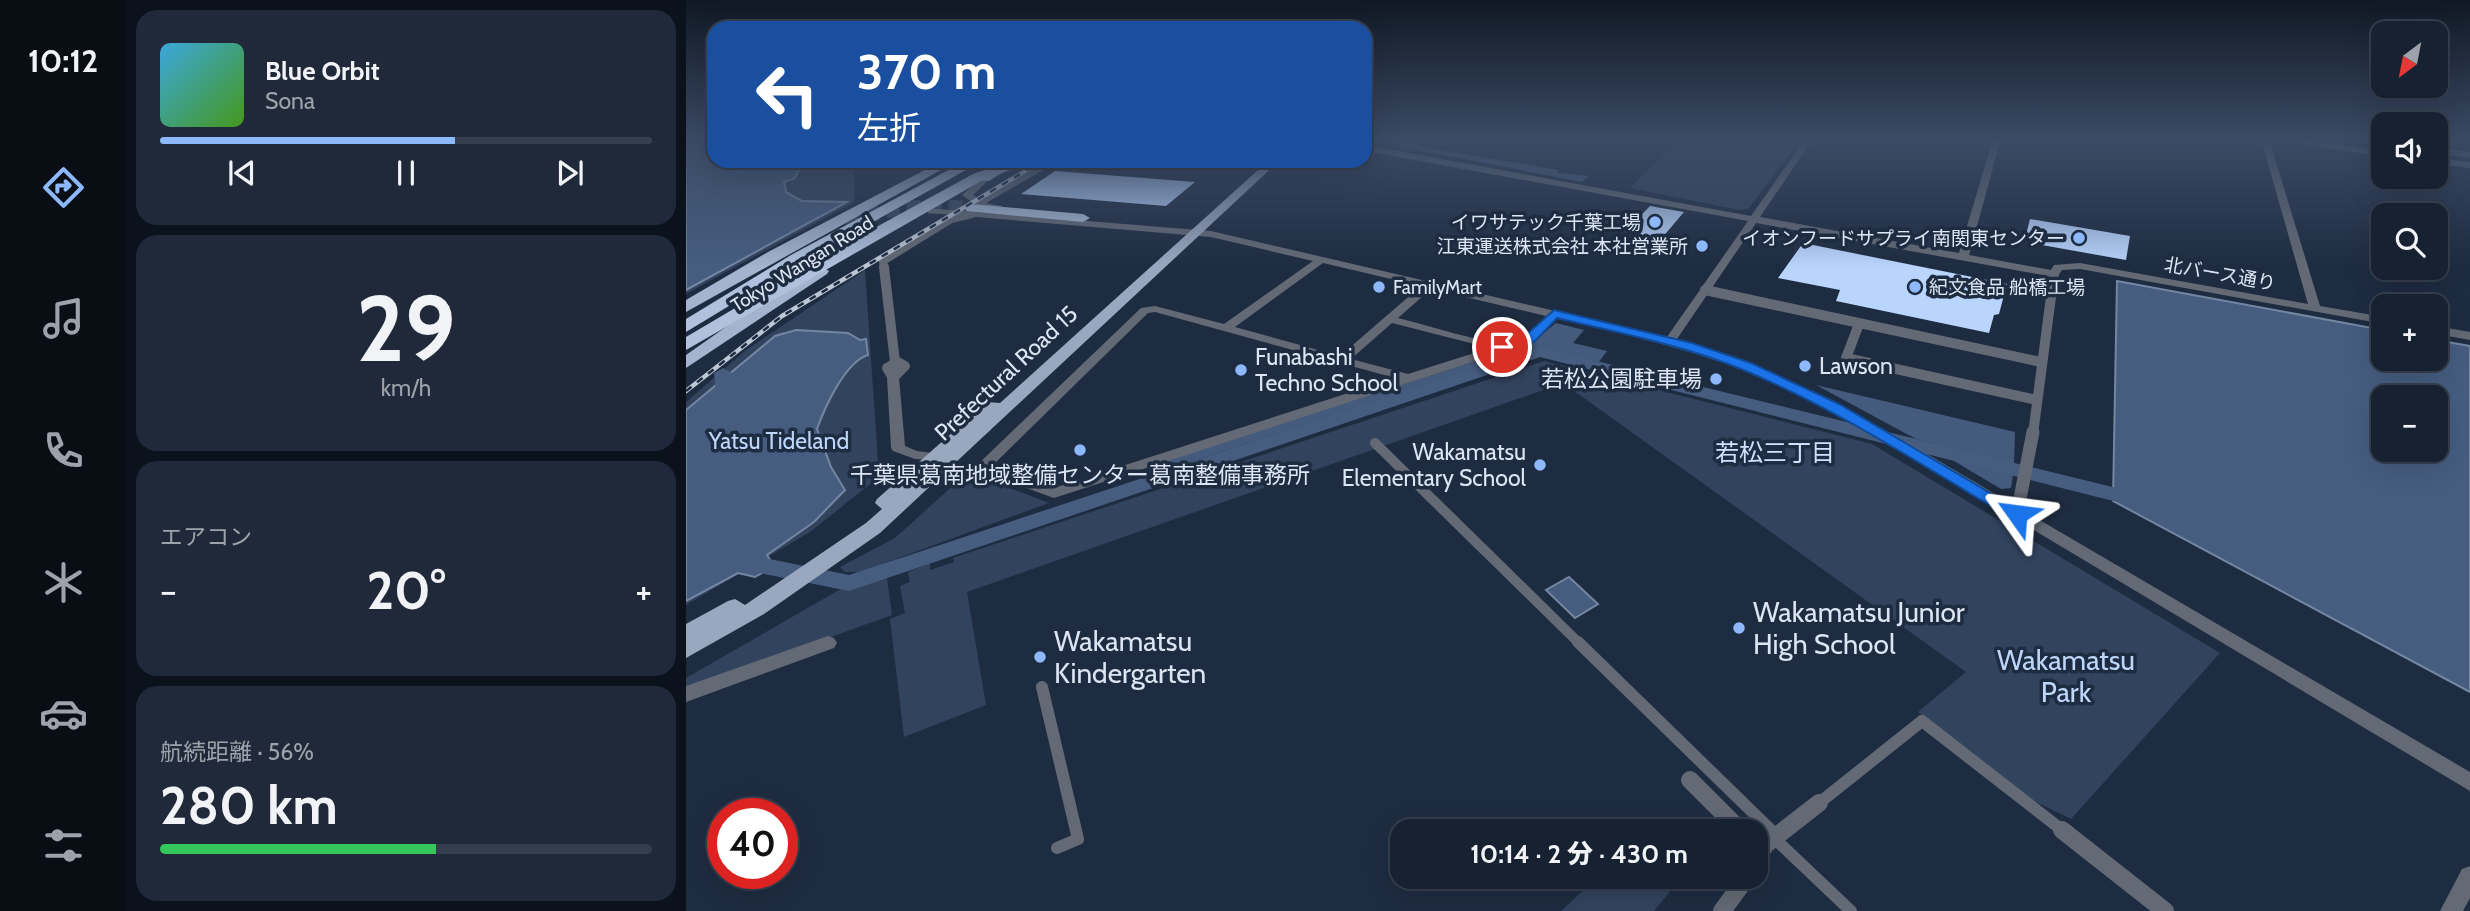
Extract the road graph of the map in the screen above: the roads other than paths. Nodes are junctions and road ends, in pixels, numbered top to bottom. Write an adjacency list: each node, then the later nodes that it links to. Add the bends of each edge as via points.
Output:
1 (912, 182): 30 (highway, Tokyo Wangan Road)
2 (919, 182): 25 (highway)
3 (937, 182): 37 (highway, via 796,258)
4 (970, 182): 19 (highway)
5 (970, 182): 42 (highway, via 770,285)
6 (975, 182): 16 (highway, Tokyo Wangan Road)
7 (980, 182): 17 (street, via 966,193)
8 (1015, 182): 15 (street)
9 (1242, 182): 22 (main road, Prefectural Road 15)
10 (1249, 182): 22 (main road, Prefectural Road 15)
11 (1549, 182): 20 (street)
12 (1780, 182): 20 (street)
13 (1985, 182): 23 (street)
14 (2278, 182): 31 (street)
15 (997, 192): 17 (street)
16 (929, 210): 17 (street); 19 (highway); 47 (highway, Tokyo Wangan Road, via 766,306)
17 (967, 210): 18 (highway); 22 (street); 27 (street, via 883,261)
18 (1083, 218): 22 (street)
19 (902, 219): 42 (highway)
20 (1754, 219): 23 (street); 29 (street)
21 (846, 224): 25 (highway)
22 (1191, 230): 24 (street); 52 (main road, Prefectural Road 15); 53 (main road, Prefectural Road 15)
23 (1963, 257): 26 (street)
24 (1321, 260): 28 (street); 38 (street)
25 (776, 262): 33 (highway)
26 (2054, 274): 31 (street, 北バース通り, via 2058,267 2080,266); 46 (street)
27 (884, 281): 45 (street)
28 (1429, 285): 32 (street); 34 (street)
29 (1705, 290): 36 (street); 41 (street)
30 (686, 307)
31 (2315, 309): 35 (street, 北バース通り)
32 (1554, 314): 41 (street); 43 (street, via 1530,339)
33 (686, 316)
34 (1389, 319): 43 (street); 44 (street)
35 (2371, 319)
36 (1859, 324): 46 (street); 50 (street, via 1846,358)
37 (686, 327)
38 (1226, 328): 44 (street); 49 (street, via 1144,310 982,467 1054,493)
39 (2448, 332): 40 (street)
40 (2470, 336)
41 (1670, 341): 54 (street, via 1772,377 1905,447)
42 (686, 343)
43 (1502, 347): 49 (street)
44 (1342, 360): 49 (street)
45 (895, 362): 48 (street, via 905,366)
46 (2041, 362): 50 (street)
47 (686, 363)
48 (893, 378): 52 (street, via 898,448)
49 (1408, 378)
50 (2037, 400): 54 (street)
51 (1375, 443): 67 (street)
52 (933, 457): 53 (street); 55 (main road, Prefectural Road 15)
53 (951, 459): 55 (main road, Prefectural Road 15, via 873,528)
54 (2017, 514): 63 (street)
55 (811, 566): 56 (main road, Prefectural Road 15)
56 (781, 586): 57 (main road, Prefectural Road 15); 59 (main road, Prefectural Road 15)
57 (686, 634)
58 (828, 643): 61 (street)
59 (686, 649)
60 (1042, 687): 69 (street, via 1078,839)
61 (686, 694)
62 (1690, 780): 65 (street)
63 (2470, 782)
64 (1819, 803): 66 (street, via 1922,721); 67 (street)
65 (1729, 819)
66 (2062, 830): 74 (street)
67 (1776, 837): 68 (street); 73 (street)
68 (1768, 845)
69 (1057, 848)
70 (2470, 876): 75 (street)
71 (1738, 889): 72 (street)
72 (1722, 911)
73 (1851, 911)
74 (2165, 911)
75 (2451, 911)

